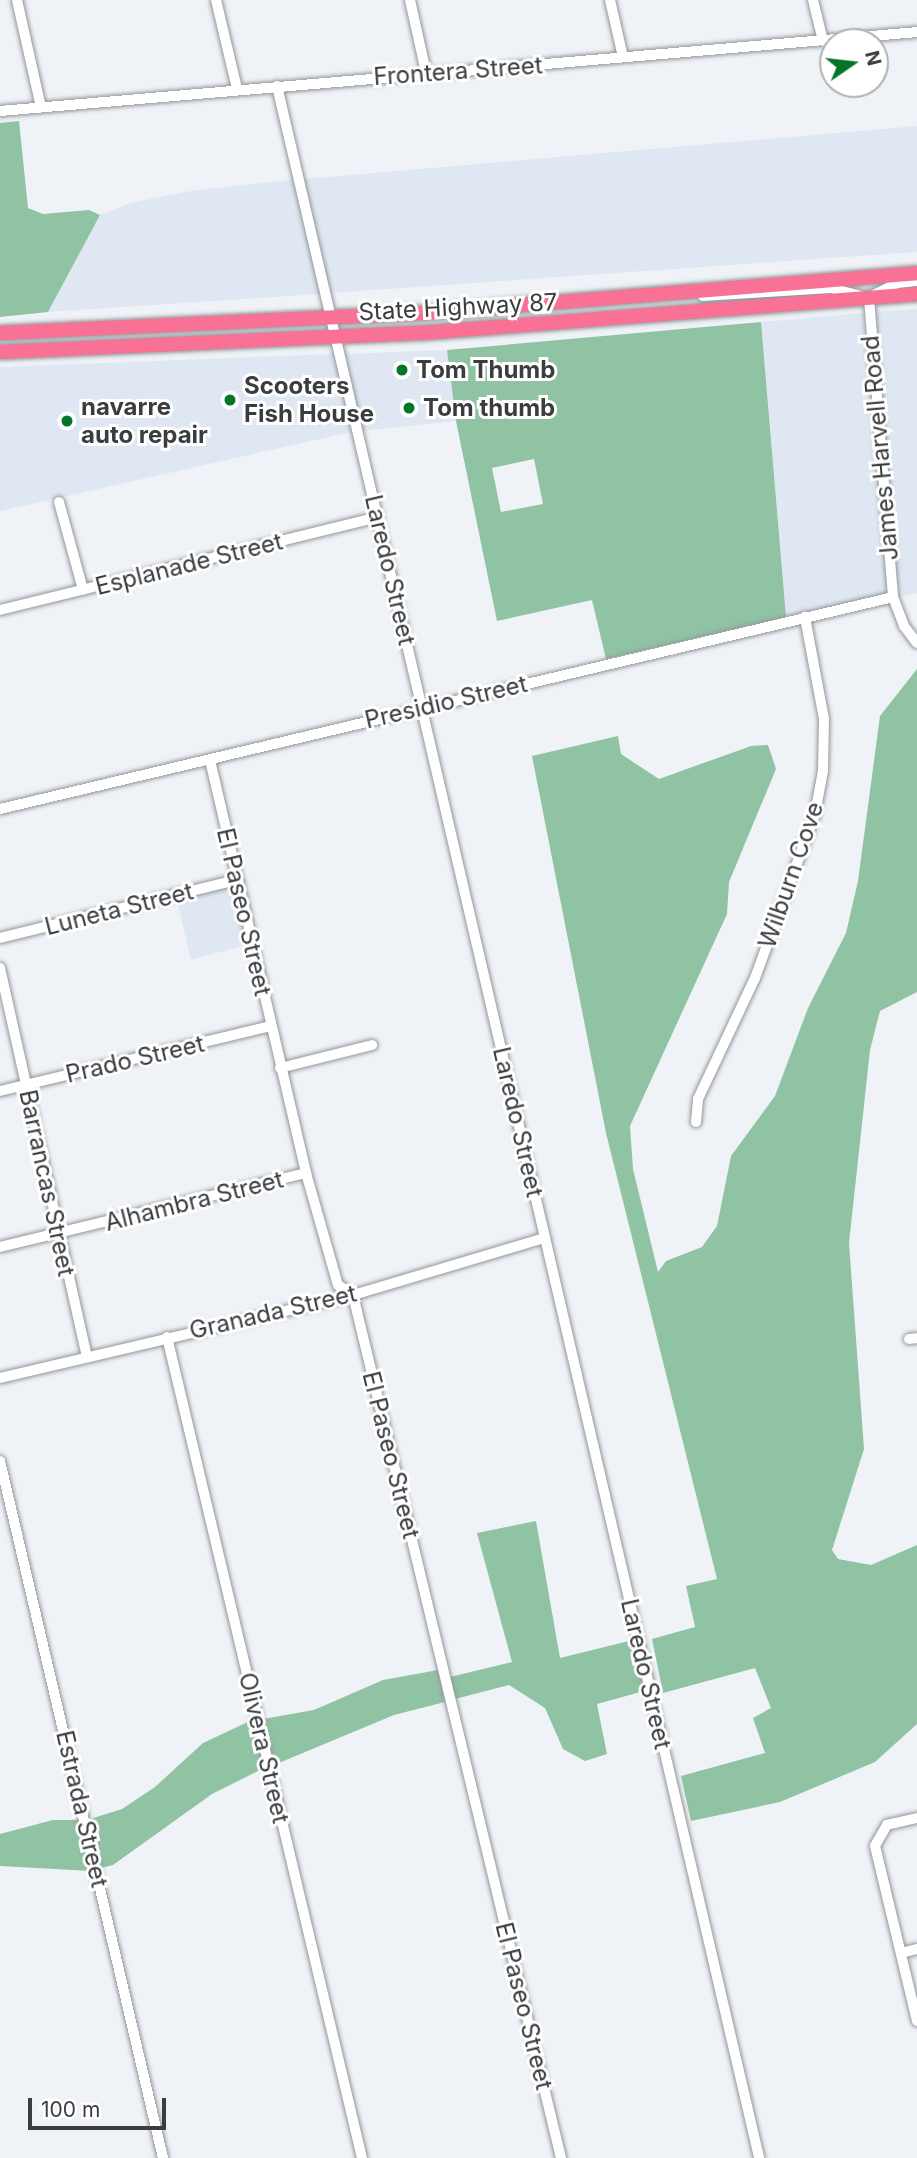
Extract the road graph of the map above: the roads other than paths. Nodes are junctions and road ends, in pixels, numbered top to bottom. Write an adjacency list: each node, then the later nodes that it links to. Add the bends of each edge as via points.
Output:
1 (17, 0): 14 (street)
2 (216, 0): 13 (street)
3 (410, 0): 11 (street)
4 (610, 0): 10 (street)
5 (813, 0): 6 (street)
6 (820, 28)
7 (917, 32): 8 (street, Frontera Street)
8 (889, 35)
9 (819, 41): 10 (street, Frontera Street)
10 (623, 57): 11 (street, Frontera Street)
11 (426, 72): 12 (street, Frontera Street)
12 (277, 86): 13 (street, Frontera Street); 21 (street, Laredo Street)
13 (237, 89): 14 (street, Frontera Street)
14 (41, 107): 15 (street, Frontera Street)
15 (0, 111)
16 (917, 273): 19 (highway)
17 (917, 281): 20 (street, via 897,283)
18 (917, 294): 20 (highway, State Highway 87)
19 (665, 295): 20 (street, via 739,297 831,288); 21 (highway)
20 (869, 298): 23 (highway, State Highway 87); 28 (street, James Harvell Road)
21 (331, 318): 22 (highway); 23 (street, Laredo Street)
22 (0, 333)
23 (336, 336): 24 (highway, State Highway 87); 26 (street, Laredo Street)
24 (0, 352)
25 (59, 502): 27 (street)
26 (378, 517): 27 (street, Esplanade Street); 32 (street, Laredo Street)
27 (83, 590): 29 (street, Esplanade Street)
28 (893, 597): 30 (street, Presidio Street); 31 (street, James Harvell Road, via 904,626)
29 (0, 610)
30 (805, 617): 32 (street, Presidio Street); 43 (street, Wilburn Cove, via 824,719 823,771 815,814 755,978 698,1099)
31 (917, 643)
32 (422, 707): 33 (street, Presidio Street); 46 (street, Laredo Street)
33 (210, 760): 34 (street, Presidio Street); 35 (street, El Paseo Street)
34 (0, 809)
35 (237, 880): 36 (street, Luneta Street); 38 (street, El Paseo Street)
36 (0, 938)
37 (0, 968): 41 (street, Barrancas Street)
38 (271, 1026): 40 (street, El Paseo Street); 41 (street, Prado Street)
39 (372, 1045): 40 (street)
40 (280, 1068): 44 (street, El Paseo Street)
41 (25, 1085): 42 (street, Prado Street); 45 (street, Barrancas Street)
42 (0, 1091)
43 (696, 1122)
44 (306, 1173): 45 (street, Alhambra Street); 48 (street, El Paseo Street, via 338,1284)
45 (58, 1234): 47 (street, Alhambra Street); 50 (street, Barrancas Street)
46 (544, 1238): 48 (street, Granada Street); 60 (street, Laredo Street)
47 (0, 1247)
48 (353, 1295): 49 (street, Granada Street); 59 (street, El Paseo Street)
49 (167, 1337): 50 (street, Granada Street); 58 (street, Olivera Street)
50 (87, 1357): 51 (street, Granada Street)
51 (0, 1378)
52 (0, 1461): 57 (street, Estrada Street)
53 (917, 1818): 55 (street, via 887,1825 876,1839)
54 (917, 1949): 55 (street)
55 (901, 1953): 56 (street)
56 (917, 2021)
57 (163, 2158)
58 (362, 2158)
59 (561, 2158)
60 (759, 2158)

